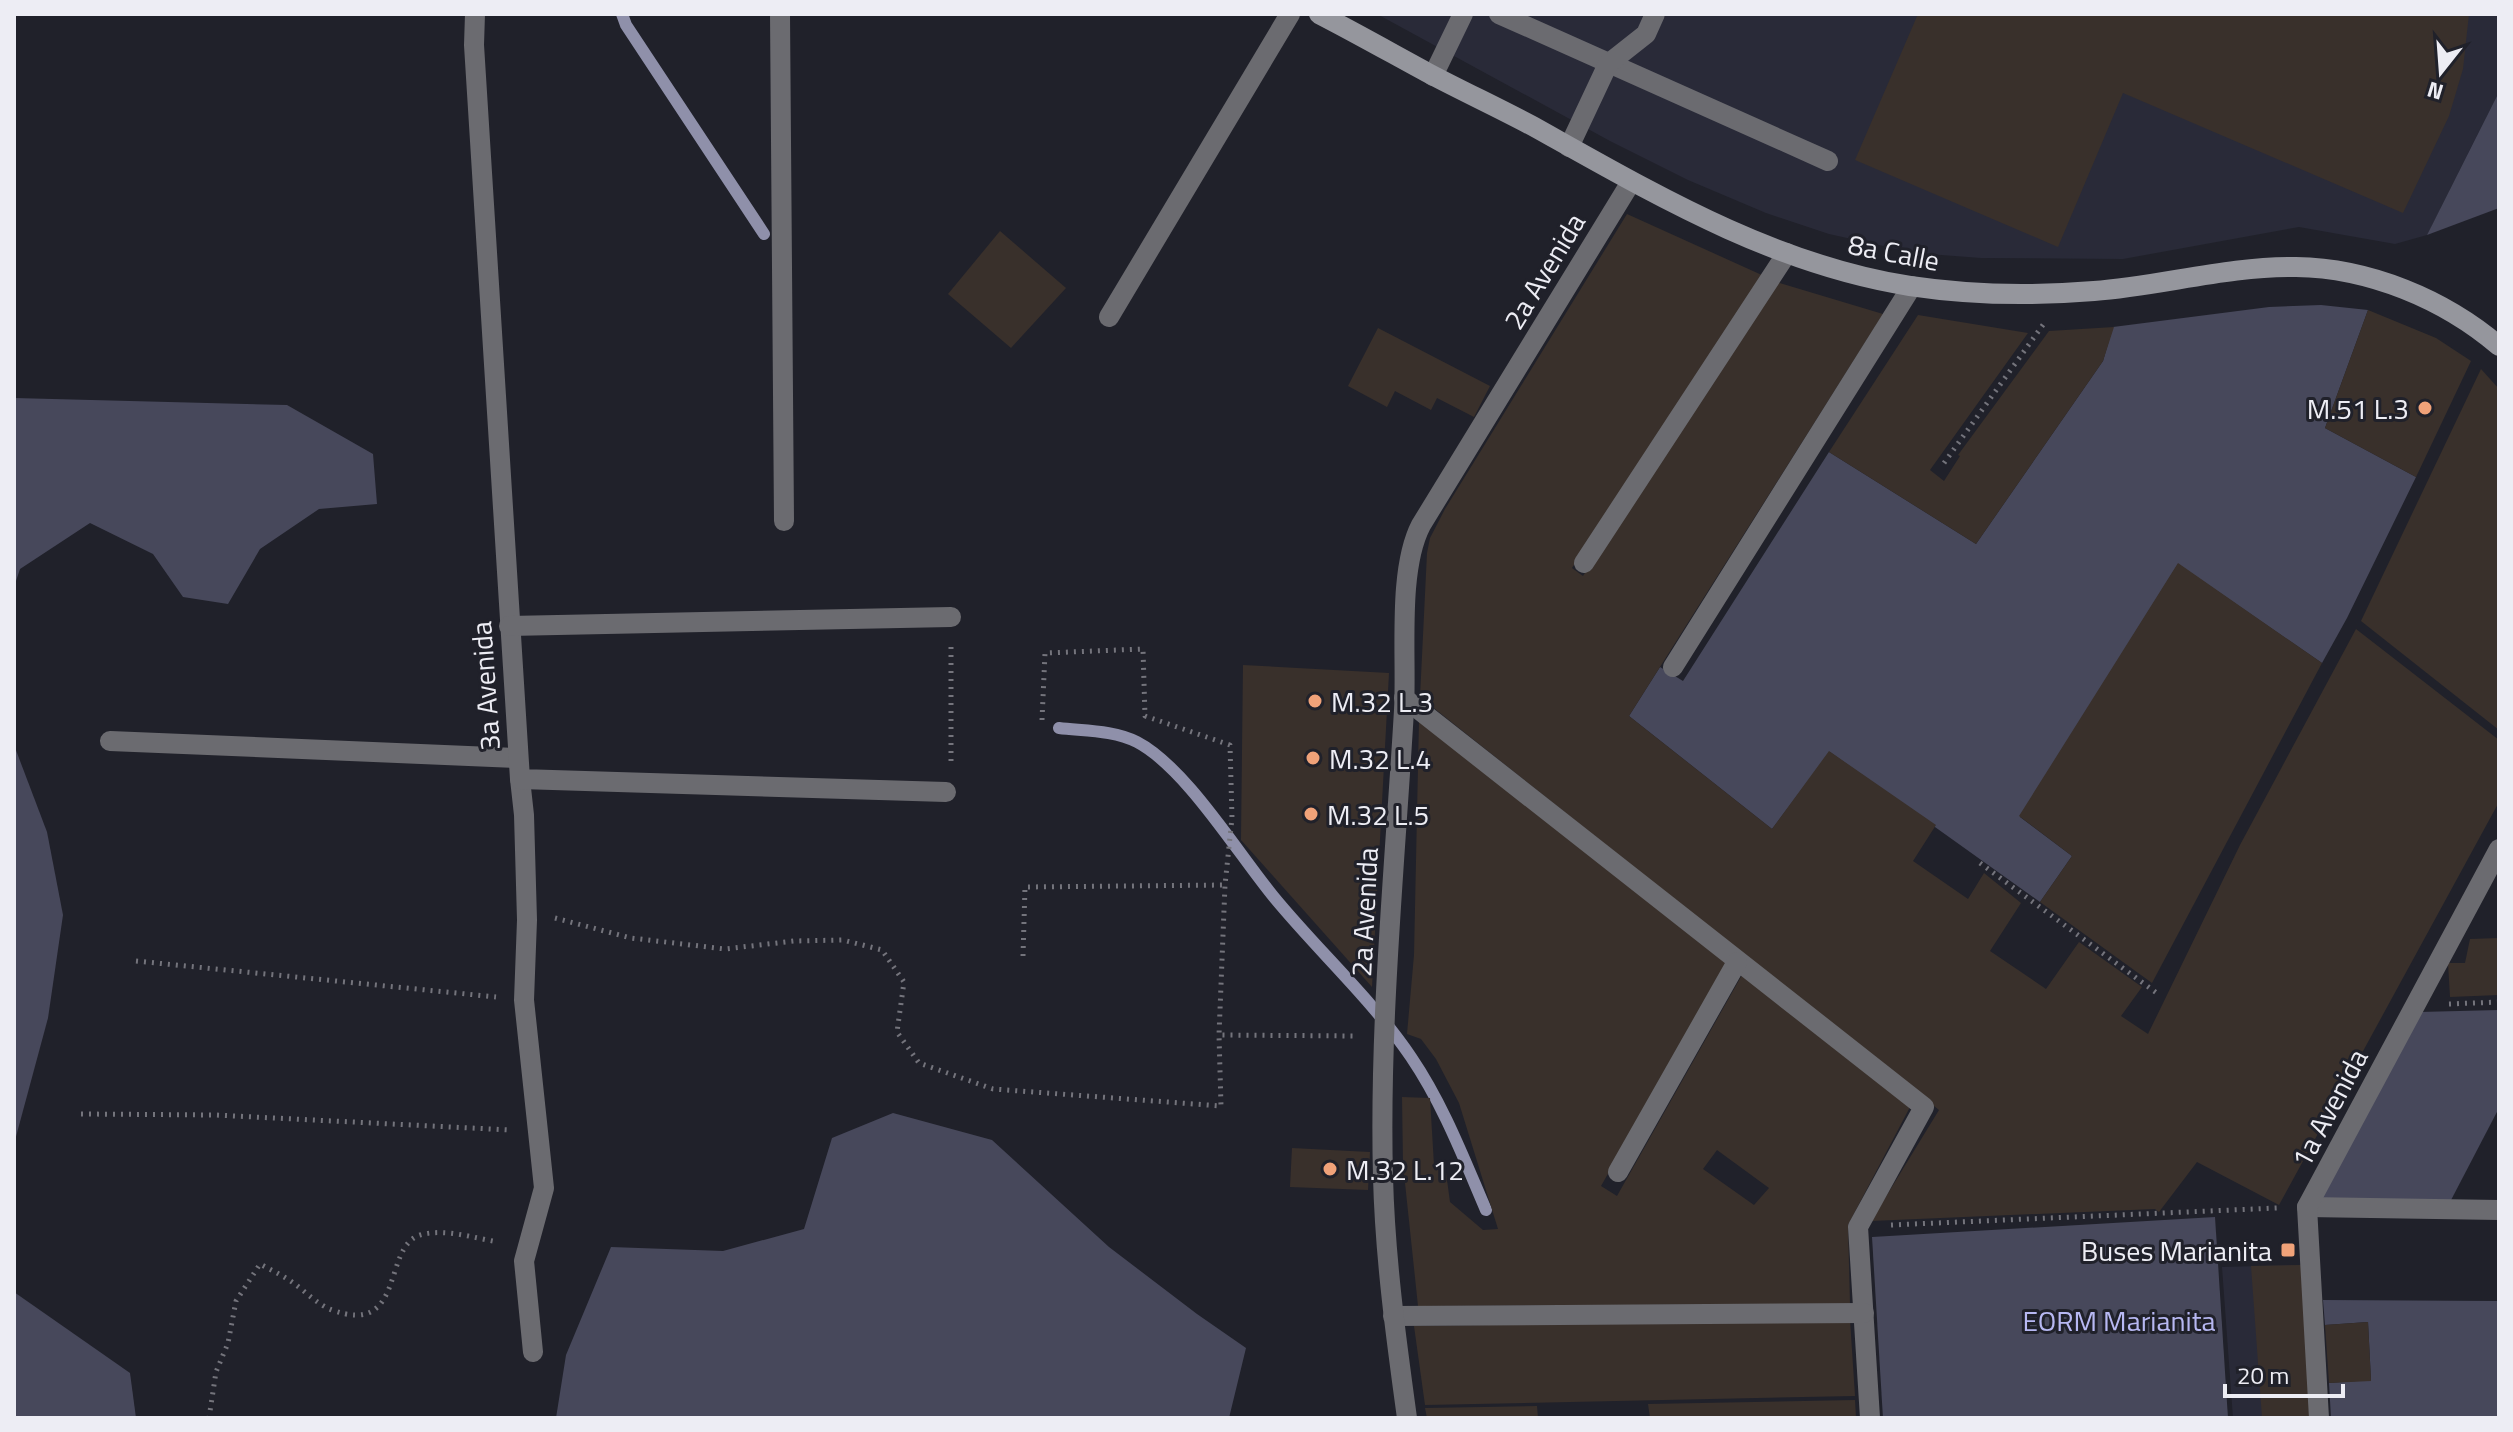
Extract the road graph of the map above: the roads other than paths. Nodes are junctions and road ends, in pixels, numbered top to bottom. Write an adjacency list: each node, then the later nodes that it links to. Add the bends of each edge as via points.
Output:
1 (475, 14): 20 (street, 3a Avenida)
2 (780, 14): 17 (street)
3 (1290, 14): 15 (street)
4 (1319, 14): 9 (main road, 8a Calle)
5 (1463, 14): 9 (street)
6 (1499, 14): 8 (street)
7 (1655, 14): 8 (street, via 1646,34)
8 (1608, 64): 10 (street); 11 (street)
9 (1433, 76): 10 (main road, 8a Calle)
10 (1569, 147): 12 (main road, 8a Calle)
11 (1828, 161)
12 (1631, 182): 13 (main road, 8a Calle); 22 (street, 2a Avenida, via 1415,537 1407,589)
13 (1787, 253): 14 (main road, 8a Calle); 18 (street)
14 (1912, 286): 16 (main road, 8a Calle, via 1995,293 2095,291 2264,269 2320,269 2424,297); 21 (street)
15 (1109, 317)
16 (2499, 346)
17 (784, 521)
18 (1584, 563)
19 (951, 617): 20 (street)
20 (509, 626): 24 (street, 3a Avenida)
21 (1673, 667)
22 (1404, 698): 28 (street); 33 (street, 2a Avenida, via 1385,1035 1383,1178)
23 (110, 741): 24 (street)
24 (517, 758): 25 (street, 3a Avenida)
25 (520, 779): 26 (street); 34 (street, 3a Avenida, via 527,920 524,1000 544,1188 524,1261)
26 (946, 792)
27 (2499, 849): 30 (street, 1a Avenida)
28 (1737, 962): 29 (street); 32 (street, via 1924,1107 1858,1227)
29 (1618, 1172)
30 (2307, 1207): 31 (street); 37 (street, 1a Avenida)
31 (2499, 1210)
32 (1864, 1313): 33 (street); 36 (street)
33 (1393, 1316): 35 (street, 2a Avenida)
34 (533, 1352)
35 (1407, 1418)
36 (1870, 1418)
37 (2319, 1418)

